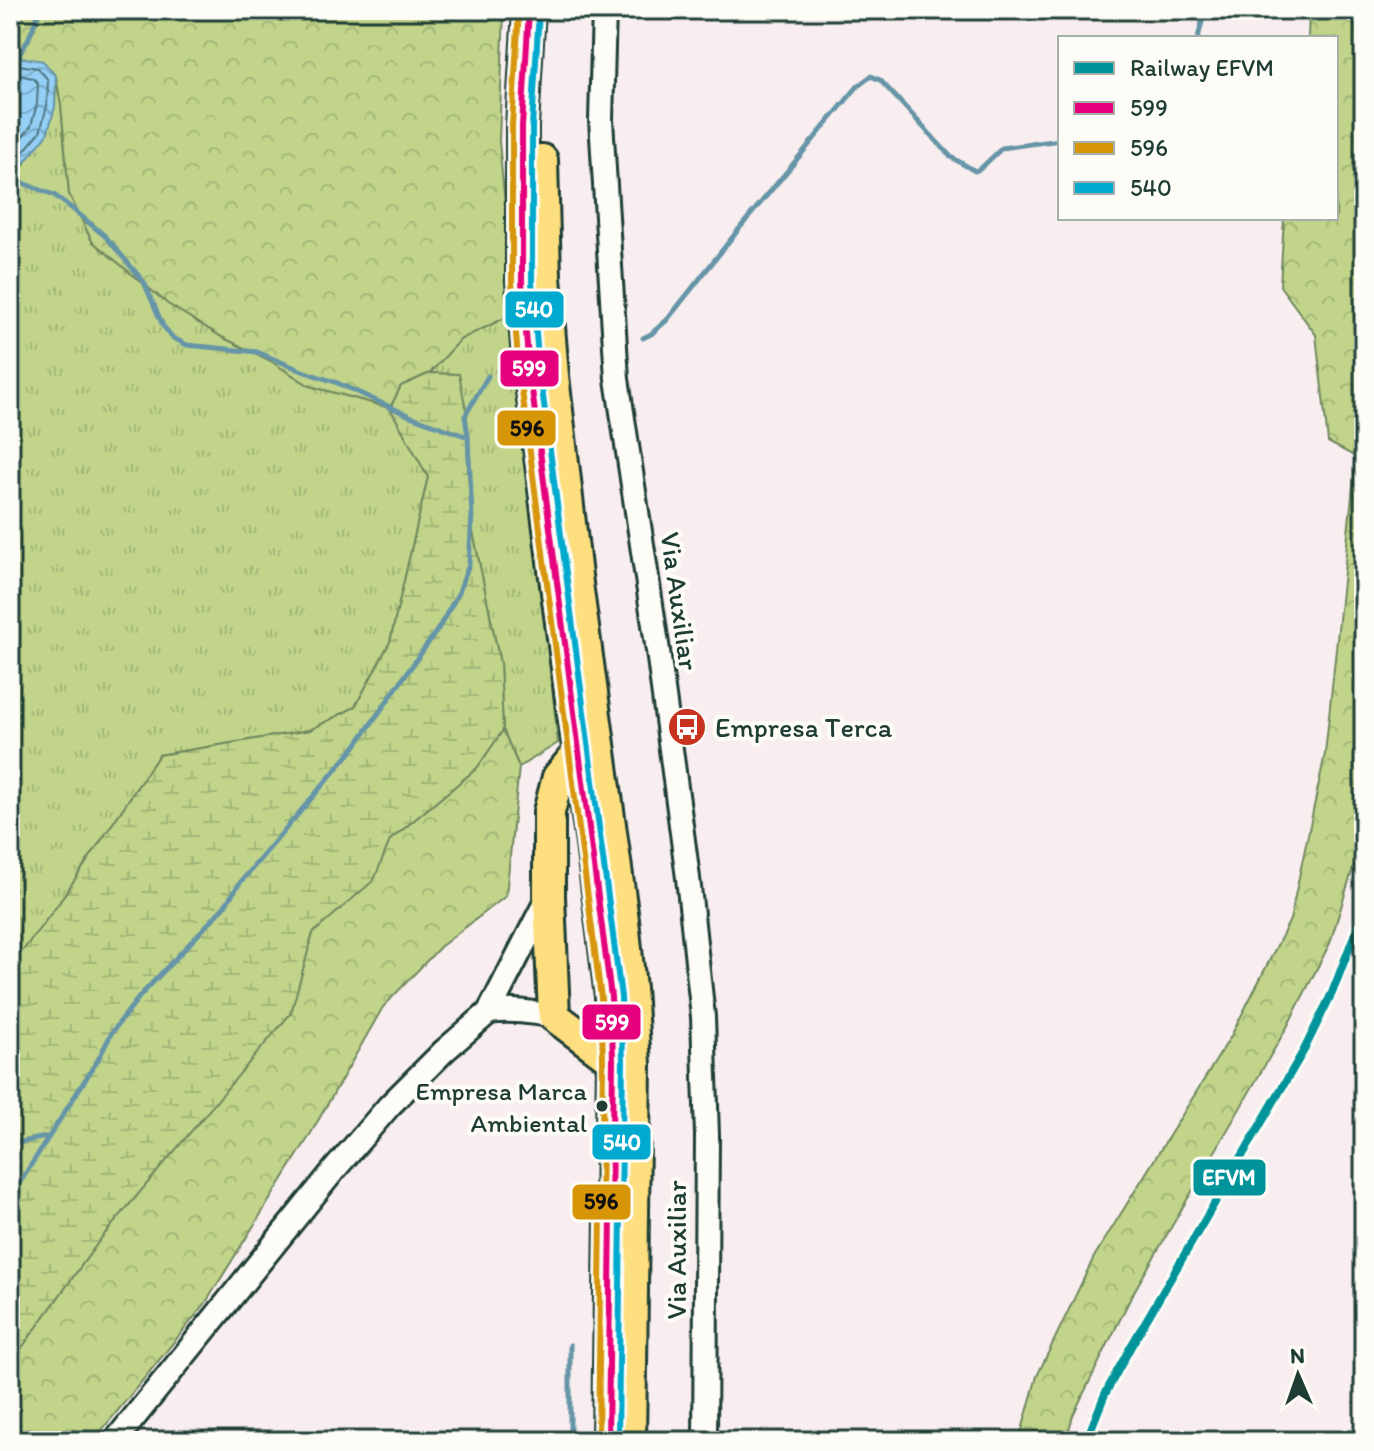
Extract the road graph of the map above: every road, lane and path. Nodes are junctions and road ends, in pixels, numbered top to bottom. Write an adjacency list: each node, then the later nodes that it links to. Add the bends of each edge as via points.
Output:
1 (529, 10): 4 (highway, via 522,126 522,282)
2 (550, 10): 11 (highway, via 542,138 553,376 623,920 634,1048)
3 (604, 10): 12 (street, Via Auxiliar, via 601,120 617,379 658,651 703,1017)
4 (578, 753): 5 (highway, via 558,777 549,812); 8 (highway, via 611,997)
5 (549, 896): 6 (street); 7 (highway)
6 (489, 1012): 7 (street); 9 (street, via 389,1106)
7 (554, 1016): 8 (highway)
8 (613, 1060): 10 (highway)
9 (115, 1441)
10 (608, 1441)
11 (630, 1441)
12 (705, 1441)

